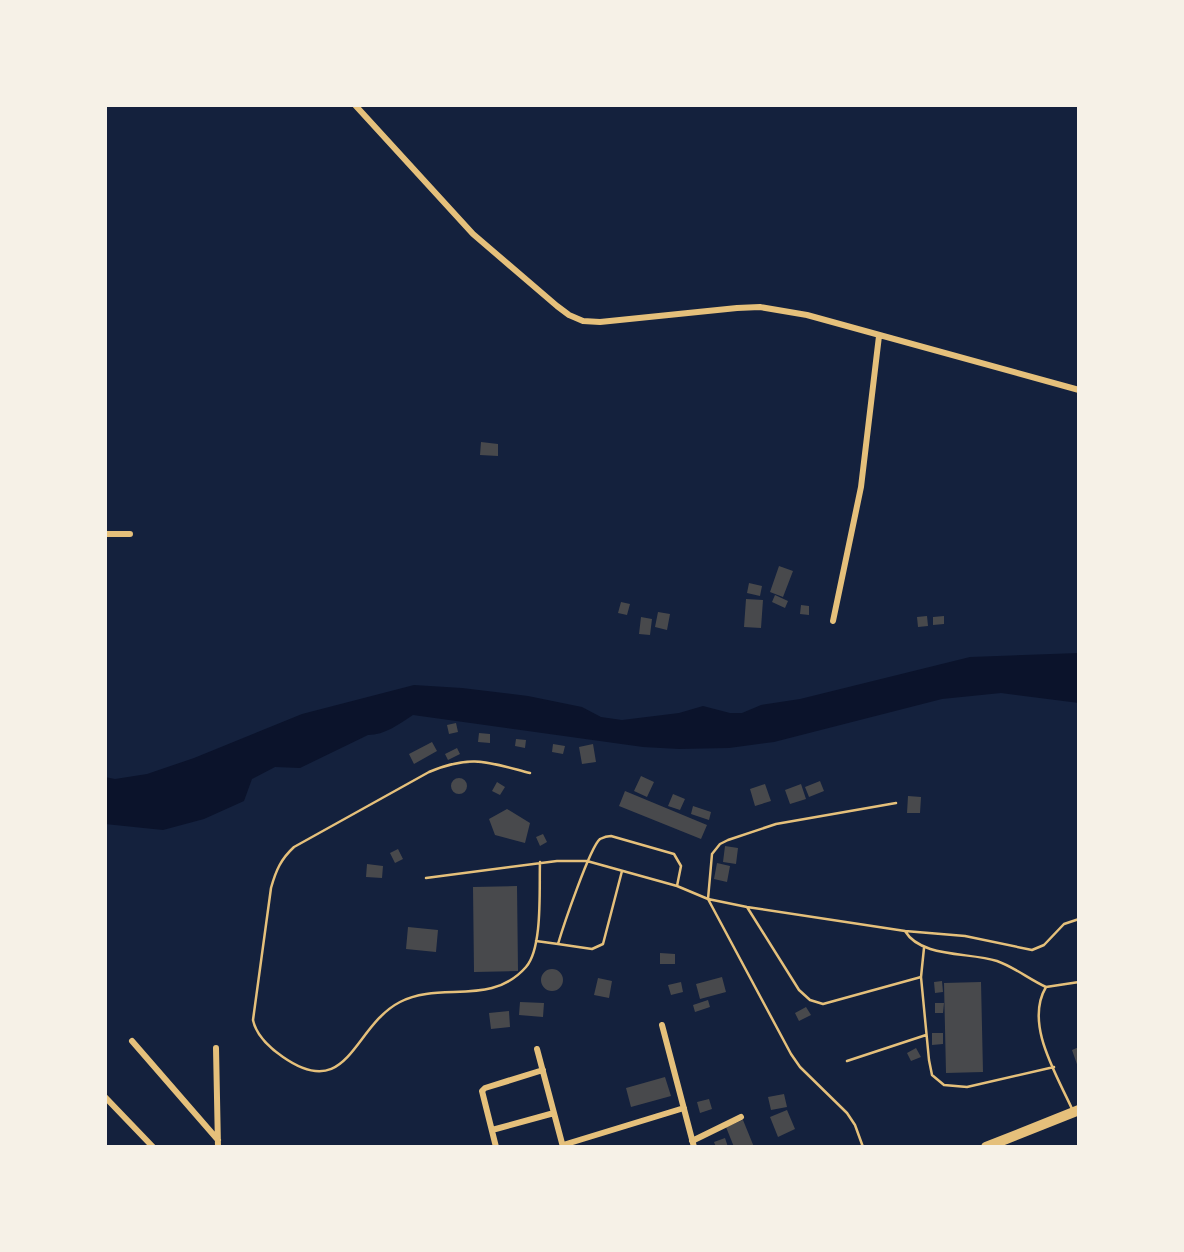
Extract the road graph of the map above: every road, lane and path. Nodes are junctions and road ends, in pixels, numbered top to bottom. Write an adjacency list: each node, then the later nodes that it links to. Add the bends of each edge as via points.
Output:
1 (355, 105): 2 (street, via 473,234 569,315 583,321 615,322 760,307 807,314)
2 (879, 336): 3 (street); 6 (street, via 861,486)
3 (1079, 390)
4 (105, 534): 5 (street)
5 (130, 534)
6 (833, 621)
7 (530, 773): 18 (lane, via 480,760 449,764 283,857 271,888 255,1027 294,1064 335,1069 380,1016 400,1002 504,984 528,966)
8 (896, 803): 14 (lane, via 776,824 720,844 712,854)
9 (587, 861): 10 (lane); 11 (lane); 13 (lane, via 603,837 624,839 674,854 681,866); 19 (lane)
10 (540, 862): 12 (lane); 18 (lane)
11 (623, 870): 13 (lane); 19 (lane, via 603,944 592,949)
12 (426, 878)
13 (677, 886): 14 (lane)
14 (708, 899): 15 (lane); 45 (lane, via 790,1054 847,1112)
15 (747, 907): 17 (lane); 21 (lane, via 810,1000 823,1004)
16 (1079, 919): 17 (lane, via 1064,924 1044,946 1032,950 965,936)
17 (905, 931): 20 (lane)
18 (536, 942): 19 (lane)
19 (558, 944)
20 (924, 947): 21 (lane); 23 (lane, via 992,960)
21 (921, 977): 25 (lane)
22 (1079, 982): 23 (lane)
23 (1046, 987): 30 (lane, via 1037,1018)
24 (662, 1025): 33 (street)
25 (926, 1035): 29 (lane); 30 (lane, via 932,1075 944,1085 967,1087)
26 (132, 1041): 38 (street)
27 (216, 1048): 38 (street)
28 (537, 1049): 31 (street)
29 (847, 1061)
30 (1054, 1067): 34 (lane)
31 (542, 1070): 35 (street); 37 (street, via 484,1089)
32 (105, 1097): 41 (street)
33 (684, 1108): 39 (street); 40 (street)
34 (1076, 1111): 46 (main road)
35 (554, 1113): 37 (street); 40 (street)
36 (741, 1117): 39 (street)
37 (492, 1130): 44 (street)
38 (218, 1143)
39 (693, 1144)
40 (563, 1146)
41 (153, 1147)
42 (406, 1147): 43 (lane)
43 (441, 1147)
44 (496, 1147)
45 (863, 1147)
46 (986, 1147)

